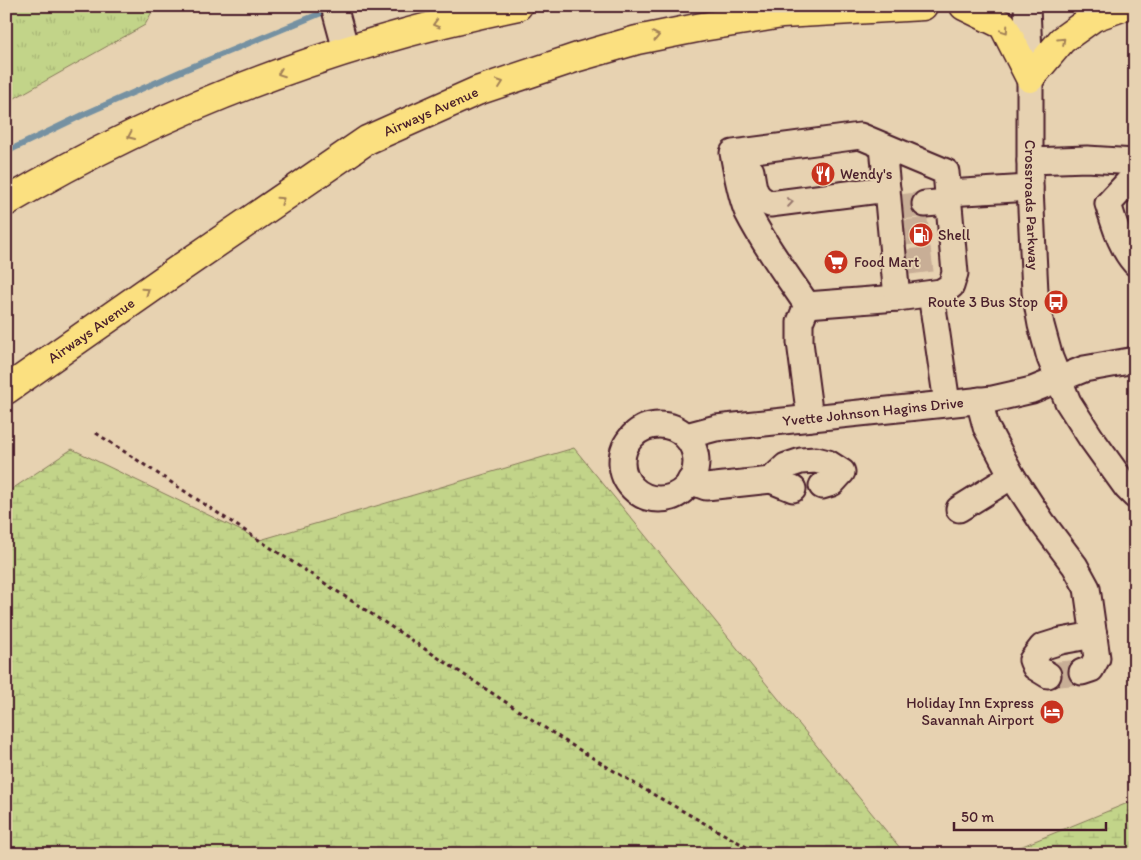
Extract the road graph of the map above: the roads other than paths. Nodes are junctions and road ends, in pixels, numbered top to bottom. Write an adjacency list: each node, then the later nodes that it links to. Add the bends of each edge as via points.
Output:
1 (334, 6): 7 (street)
2 (518, 6): 7 (main road, one-way to 7, via 453,20)
3 (923, 6): 24 (main road, Airways Avenue, one-way to 3, via 367,140 477,91 637,40 702,27 782,14)
4 (964, 6): 8 (main road, one-way to 8, via 1003,25)
5 (1027, 6): 8 (street, Crossroads Parkway)
6 (1124, 6): 8 (main road, one-way to 6, via 1062,40 1094,17)
7 (346, 50): 16 (main road, one-way to 16, via 193,107 59,170)
8 (1030, 78): 11 (street, Crossroads Parkway)
9 (780, 146): 10 (street, via 860,136); 15 (street, one-way to 15, via 760,156 751,170 754,191 760,200 770,204); 21 (street, via 733,153 748,212)
10 (883, 146): 15 (street); 15 (street, via 946,172)
11 (1030, 161): 12 (street, via 1087,159); 13 (street, Crossroads Parkway)
12 (1135, 162)
13 (1030, 188): 15 (street); 23 (street, Crossroads Parkway, via 1035,292 1041,325)
14 (1131, 188): 18 (street, via 1108,204 1119,239)
15 (916, 200): 17 (street, via 940,229); 17 (street, via 898,234)
16 (6, 202)
17 (922, 260): 19 (street, via 955,274 951,286); 20 (street)
18 (1135, 262)
19 (931, 294): 20 (street); 26 (street)
20 (897, 298): 21 (street)
21 (808, 305): 27 (street, via 800,322 800,342)
22 (1135, 360): 23 (street, Yvette Johnson Hagins Drive, via 1084,369)
23 (1058, 379): 25 (street, Yvette Johnson Hagins Drive, via 1032,390); 32 (street, Crossroads Parkway, via 1091,438)
24 (6, 390)
25 (979, 400): 26 (street, Yvette Johnson Hagins Drive); 29 (street, via 986,427)
26 (946, 403): 27 (street, Yvette Johnson Hagins Drive)
27 (810, 418): 28 (street, Yvette Johnson Hagins Drive, via 716,428)
28 (686, 436): 31 (street, via 694,450 696,463); 31 (street, via 664,425 650,426 632,437 622,461 624,474 633,488 655,499 680,493)
29 (1012, 476): 33 (street); 34 (street, via 1088,588)
30 (832, 479): 31 (street, via 828,463 816,460 786,466 782,485 706,487)
31 (690, 482)
32 (1135, 496)
33 (960, 509)
34 (1094, 635): 35 (street, via 1042,647); 36 (street, via 1097,658 1091,669)
35 (1040, 668)
36 (1082, 672)

